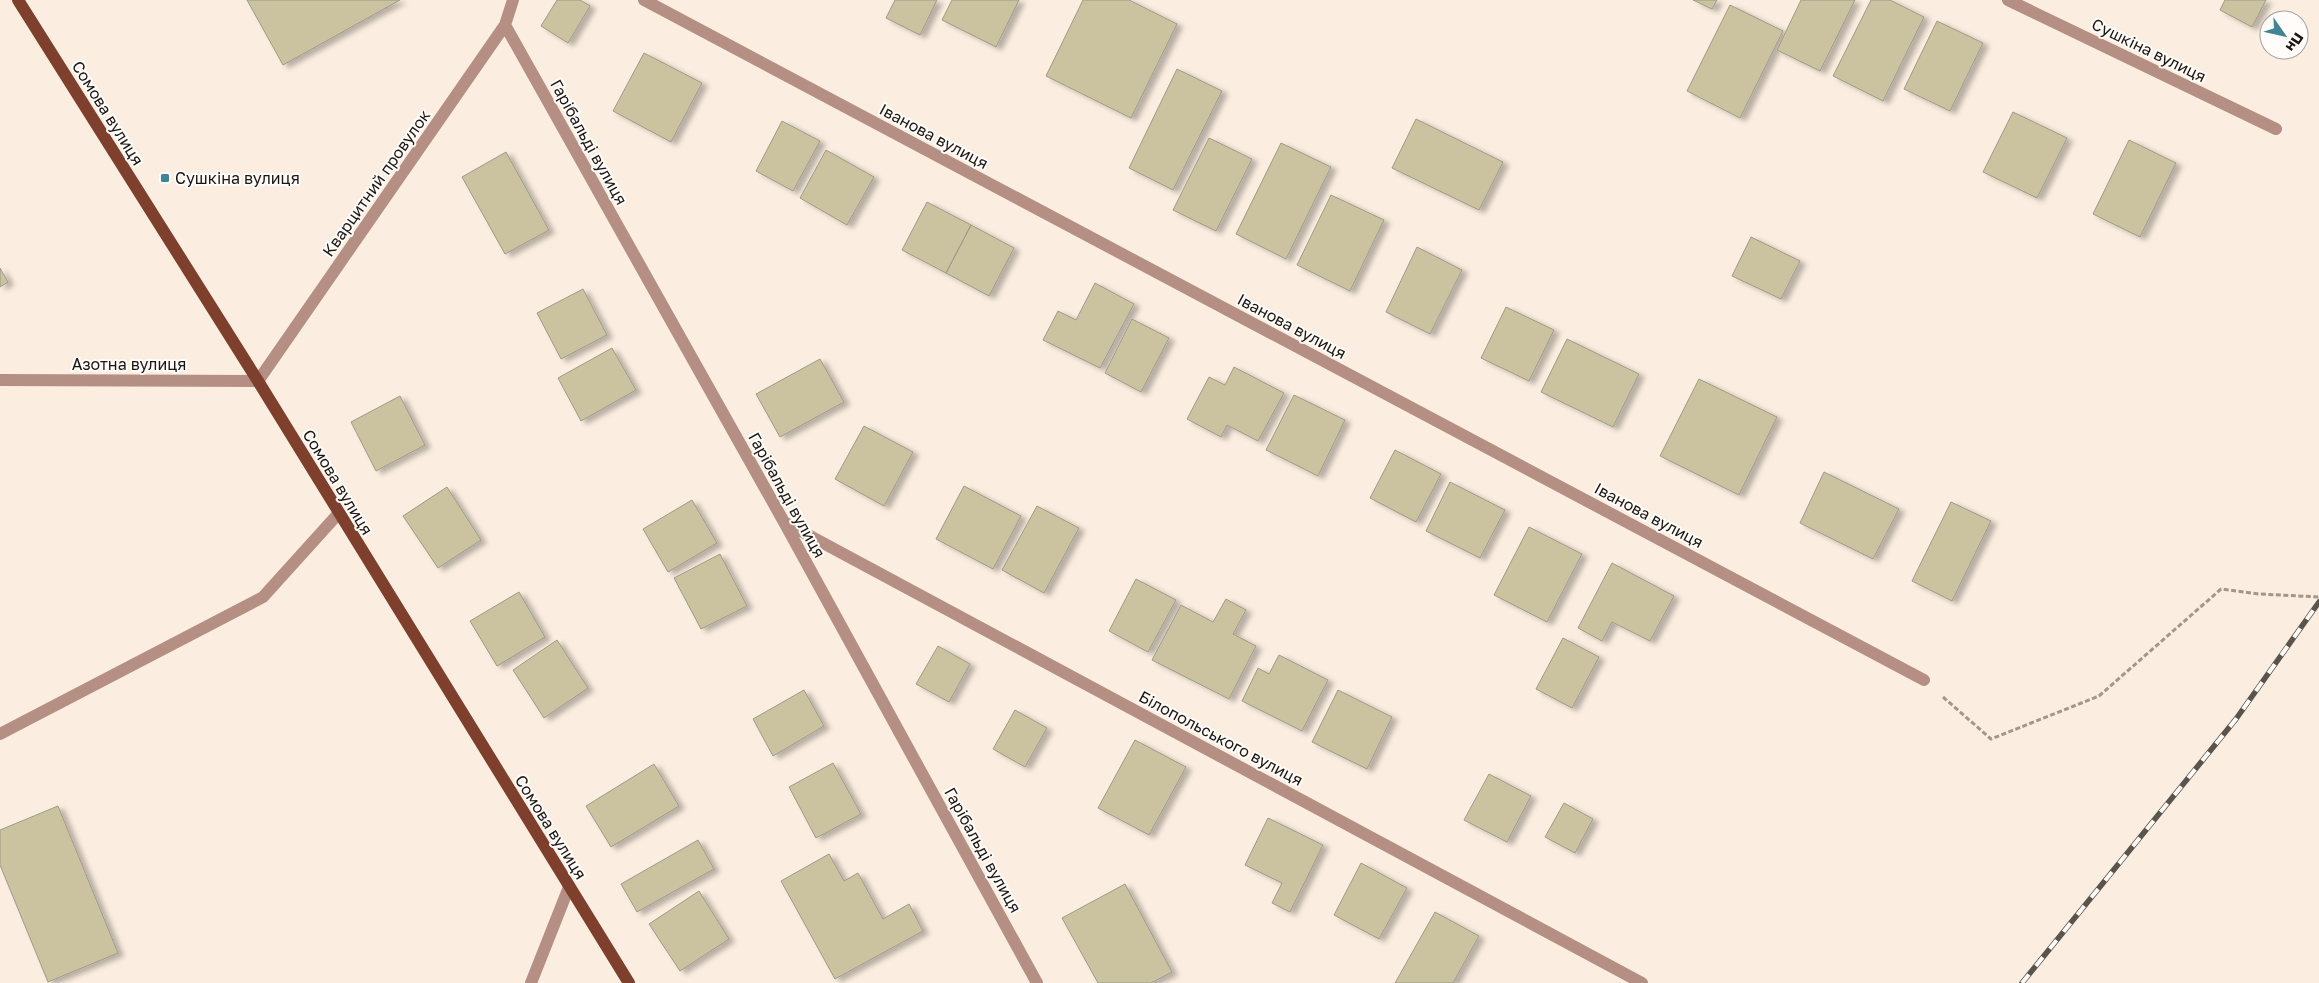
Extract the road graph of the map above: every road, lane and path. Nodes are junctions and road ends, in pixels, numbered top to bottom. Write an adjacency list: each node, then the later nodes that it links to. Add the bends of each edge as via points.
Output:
1 (18, 0): 8 (main road, Сомова вулиця)
2 (513, 0): 5 (street, Кварцитний провулок)
3 (644, 0): 12 (street, Іванова вулиця)
4 (2008, 0): 6 (street, Сушкіна вулиця)
5 (505, 25): 8 (street, Кварцитний провулок); 10 (street, Гарібальді вулиця)
6 (2276, 129)
7 (0, 380): 8 (street, Азотна вулиця)
8 (258, 381): 9 (main road, Сомова вулиця)
9 (338, 514): 13 (street, via 263,597); 14 (main road, Сомова вулиця)
10 (784, 522): 15 (street, Білопольського вулиця); 18 (street, Гарібальді вулиця)
11 (2319, 597): 12 (path, via 2221,589 2099,696 1991,739)
12 (1924, 680)
13 (0, 734)
14 (569, 887): 16 (street); 17 (main road, Сомова вулиця)
15 (1642, 982)
16 (532, 983)
17 (628, 983)
18 (1037, 983)

